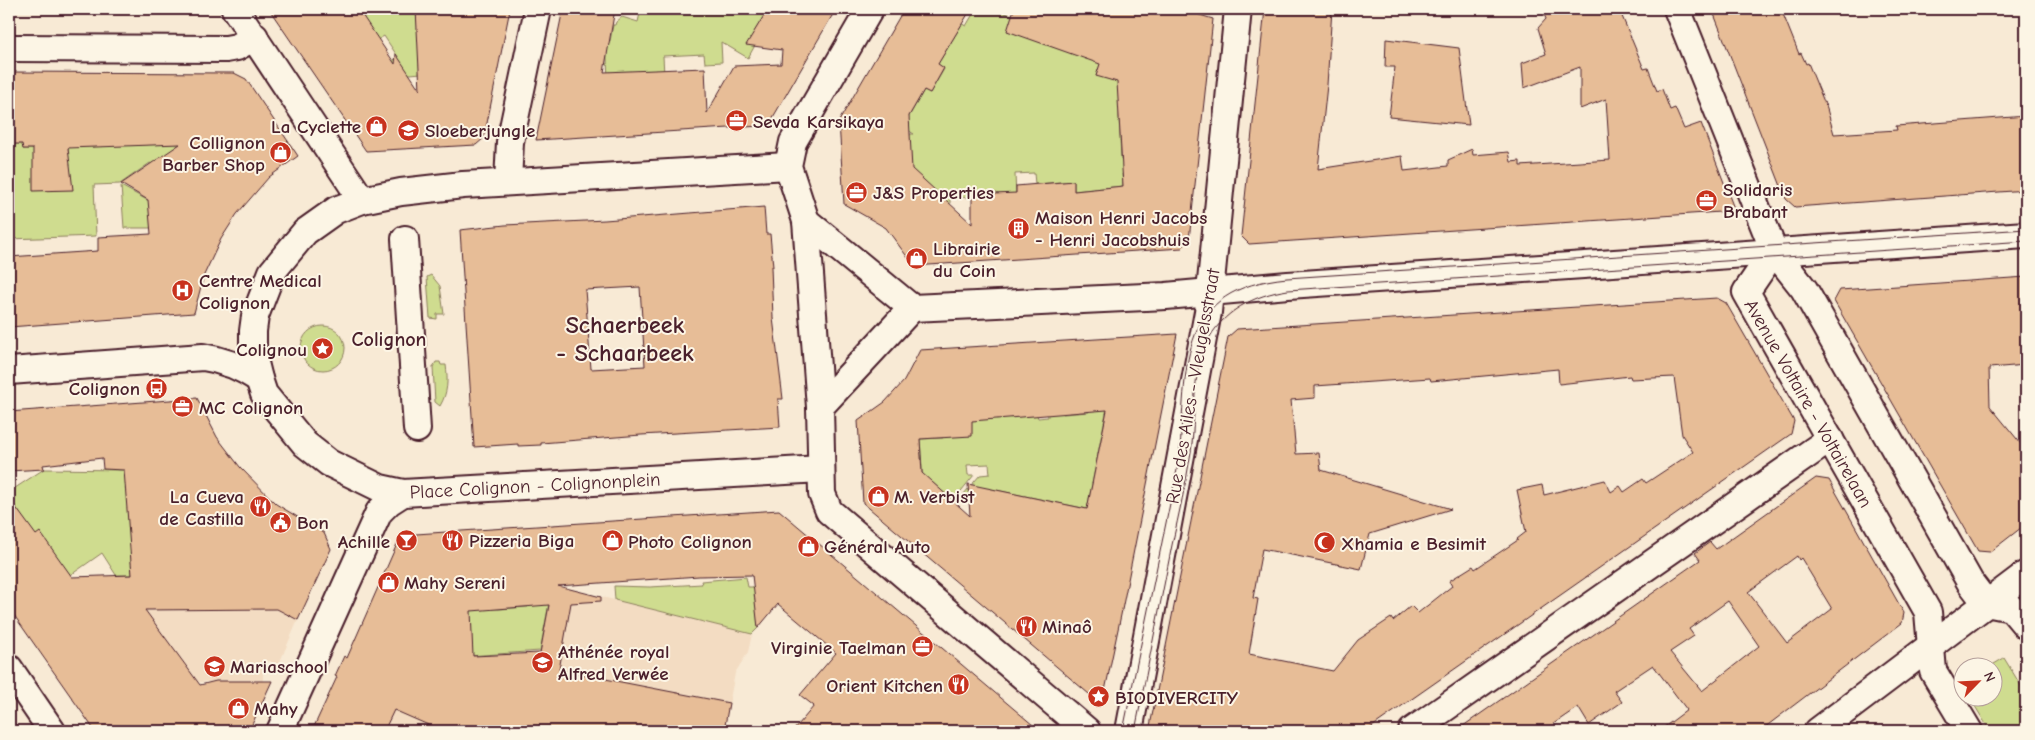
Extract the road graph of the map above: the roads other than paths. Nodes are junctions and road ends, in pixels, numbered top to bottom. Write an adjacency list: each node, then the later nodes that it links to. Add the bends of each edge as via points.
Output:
1 (236, 9): 6 (street)
2 (538, 9): 9 (street, via 510,142)
3 (870, 9): 8 (street, via 793,142)
4 (1238, 9): 15 (street, Rue des Ailes - Vleugelsstraat)
5 (1677, 9): 14 (street)
6 (254, 37): 7 (street, via 226,49); 10 (street)
7 (9, 48)
8 (788, 166): 9 (street, Place Colignon - Colignonplein); 11 (street)
9 (508, 182): 10 (street, Place Colignon - Colignonplein, via 410,191)
10 (362, 200): 17 (street, Place Colignon - Colignonplein, via 336,210 305,232 272,272)
11 (806, 220): 16 (street); 21 (street)
12 (2026, 235): 14 (street)
13 (405, 238): 22 (street)
14 (1774, 251): 15 (street); 23 (street, Avenue Voltaire - Voltairelaan, via 1746,292); 27 (street, via 1804,289 1970,582)
15 (1211, 292): 16 (street); 34 (street, Rue des Ailes - Vleugelsstraat)
16 (912, 308): 21 (street)
17 (253, 330): 18 (street, via 229,346); 20 (street, Place Colignon - Colignonplein, via 253,355)
18 (203, 357): 19 (street); 20 (street, via 230,363)
19 (9, 371)
20 (259, 379): 25 (street, Place Colignon - Colignonplein, via 264,394 305,444 329,463 380,488)
21 (820, 407): 24 (street)
22 (417, 429)
23 (1830, 439): 29 (street, Avenue Voltaire - Voltairelaan, via 1928,612); 35 (street)
24 (821, 469): 25 (street, Place Colignon - Colignonplein); 33 (street, via 822,494 829,511)
25 (403, 493): 32 (street, via 379,512)
26 (2026, 574): 27 (street)
27 (1986, 603): 28 (street, via 2012,608); 29 (street)
28 (2026, 626)
29 (1931, 646): 36 (street); 37 (street, Avenue Voltaire - Voltairelaan, via 1933,671)
30 (9, 668): 31 (street)
31 (52, 731)
32 (280, 731)
33 (1088, 731)
34 (1129, 731)
35 (1412, 731)
36 (1818, 731)
37 (1969, 731)

